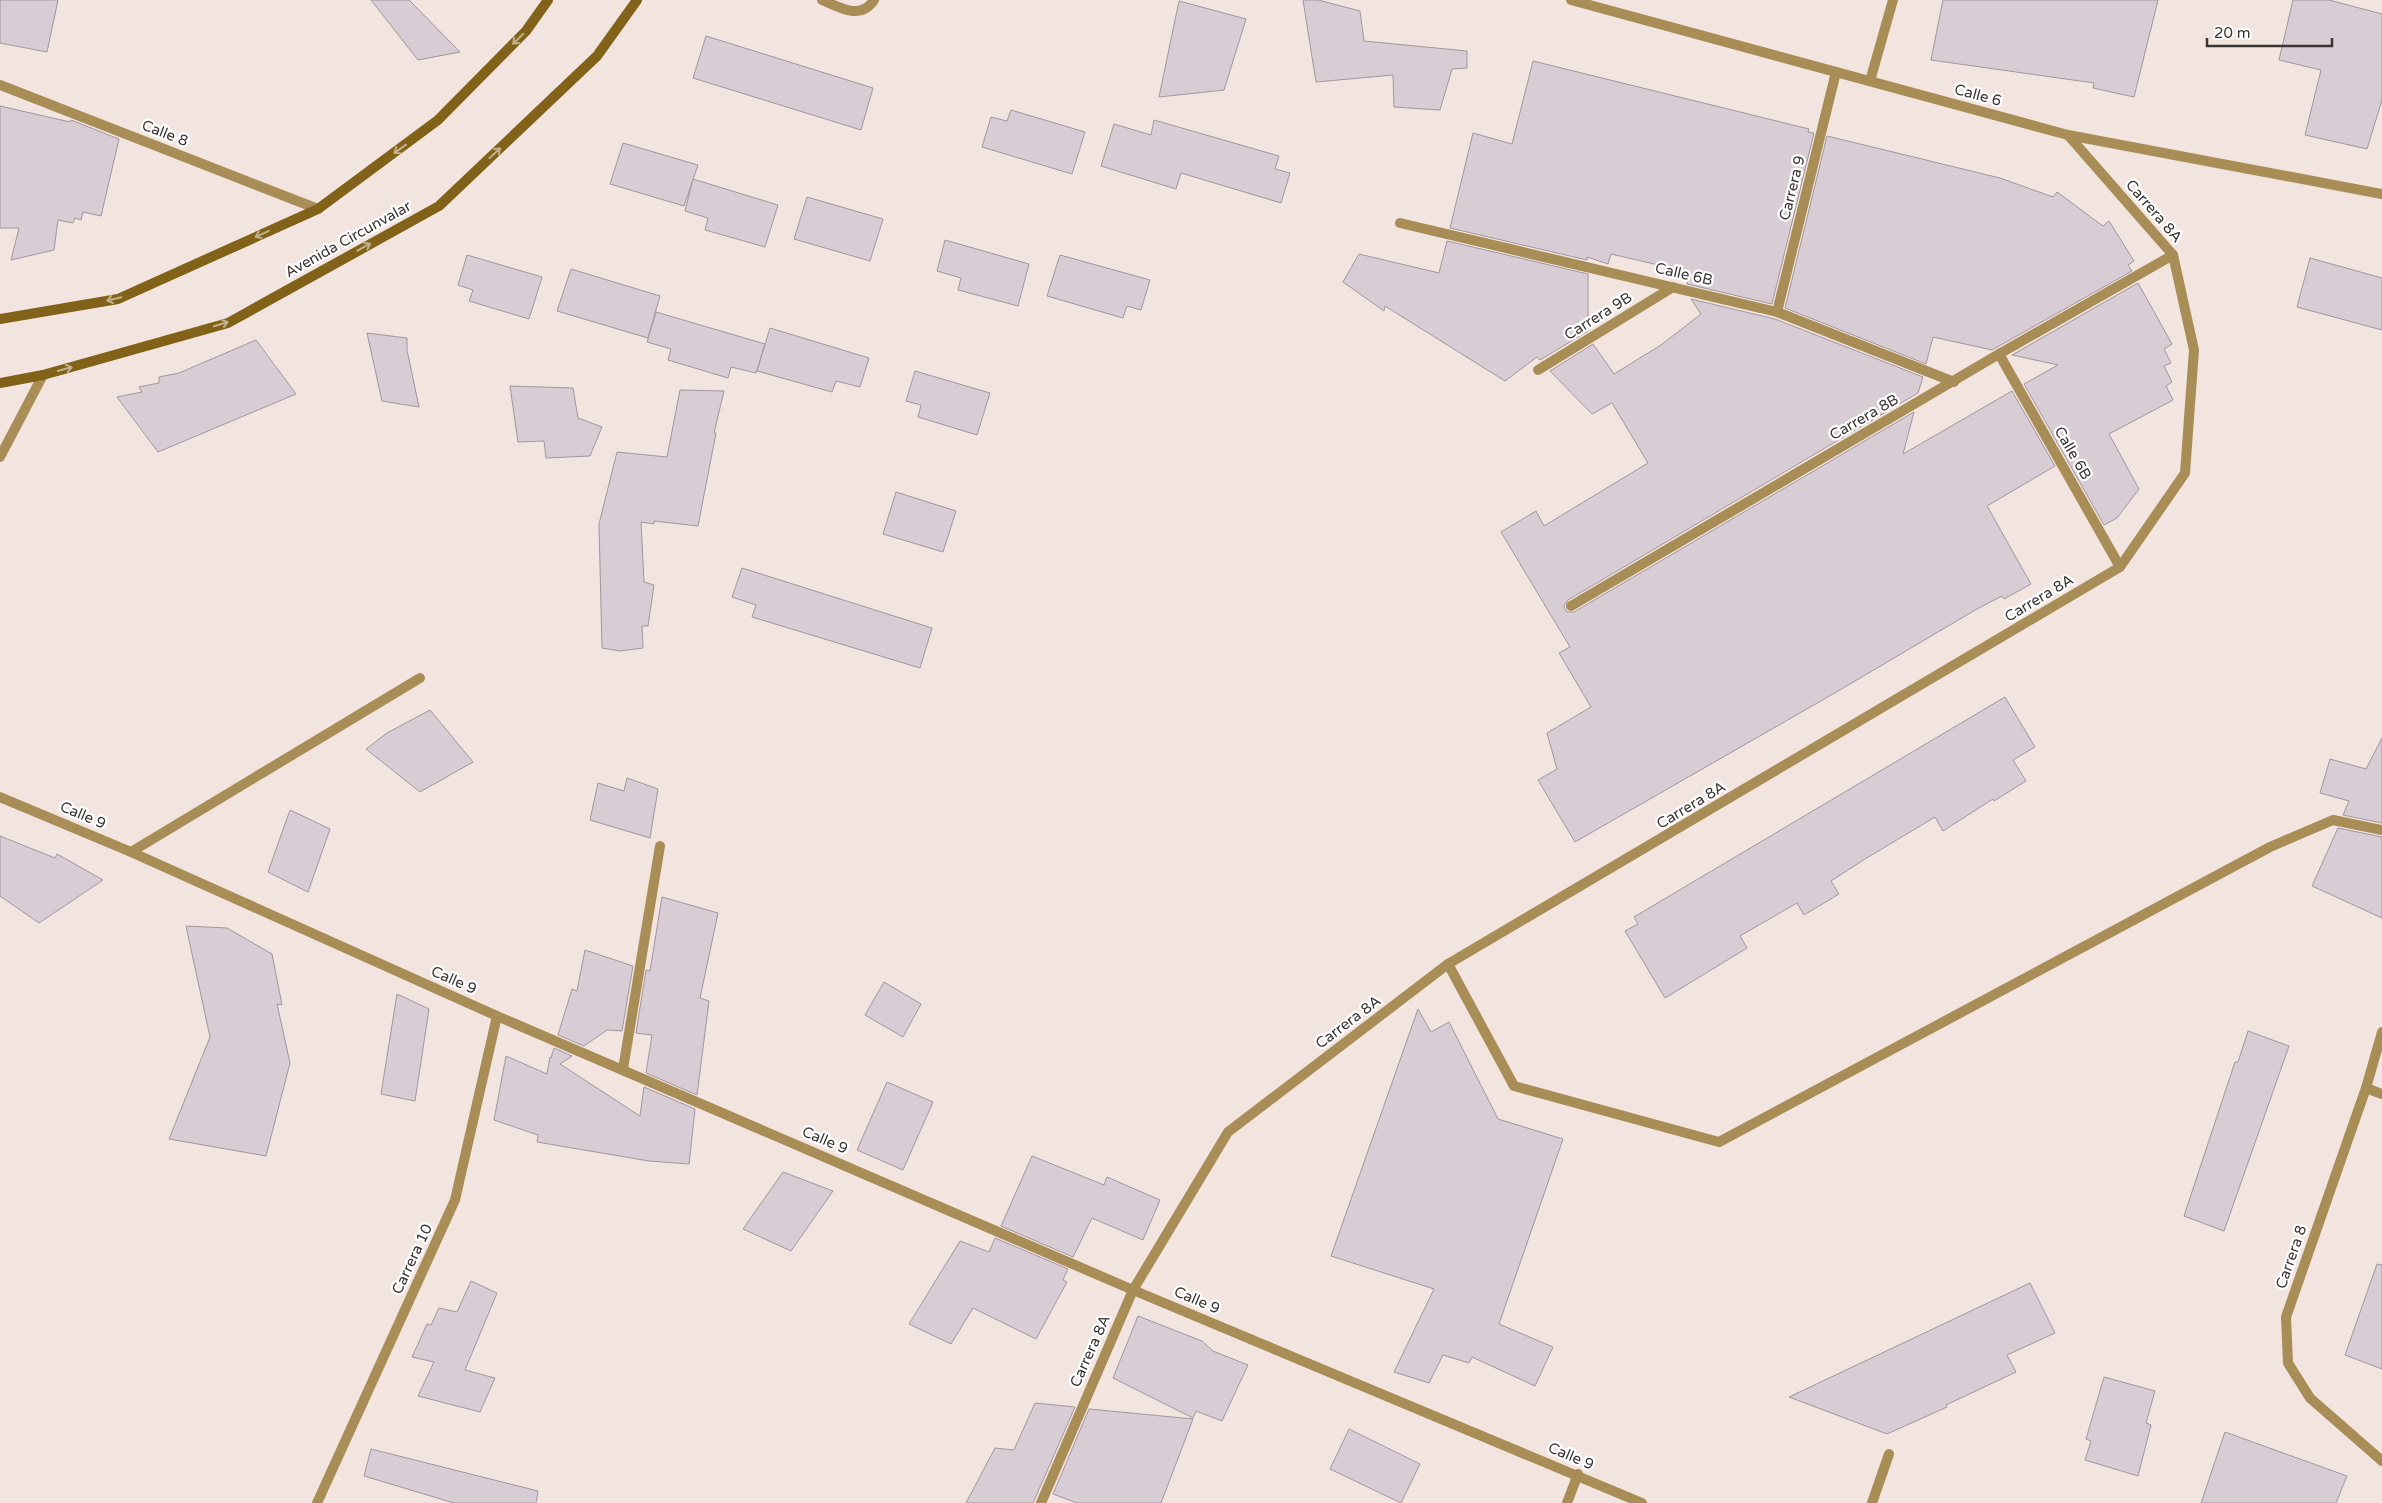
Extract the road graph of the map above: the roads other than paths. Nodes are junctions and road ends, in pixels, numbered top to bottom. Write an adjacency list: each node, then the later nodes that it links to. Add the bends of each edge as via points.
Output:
1 (548, 0): 12 (main road, one-way to 12, via 526,31 438,120)
2 (637, 0): 20 (main road, Avenida Circunvalar, one-way to 2, via 228,323 439,206 597,56)
3 (822, 0): 4 (street, via 849,12 860,11)
4 (874, 0)
5 (1571, 0): 7 (street, Calle 6)
6 (1893, 0): 8 (street)
7 (1836, 72): 8 (street, Calle 6); 16 (street, Carrera 9)
8 (1870, 81): 10 (street, Calle 6)
9 (0, 85): 12 (street, Calle 8)
10 (2068, 136): 11 (street, Calle 6); 14 (street, Carrera 8A)
11 (2382, 194)
12 (318, 209): 17 (main road, one-way to 17, via 118,299)
13 (1400, 223): 15 (street, Calle 6B)
14 (2173, 255): 18 (street, Carrera 8B); 24 (street, Carrera 8A, via 2194,350 2185,473)
15 (1673, 287): 16 (street, Calle 6B); 19 (street, Carrera 9B)
16 (1778, 312): 21 (street, Calle 6B)
17 (0, 319)
18 (1999, 354): 21 (street, Carrera 8B); 24 (street, Calle 6B)
19 (1538, 370)
20 (43, 375): 22 (main road, Avenida Circunvalar); 23 (street)
21 (1954, 382): 25 (street, Carrera 8B)
22 (0, 383)
23 (0, 457)
24 (2120, 567): 31 (street, Carrera 8A)
25 (1571, 606)
26 (420, 678): 30 (street)
27 (0, 797): 30 (street, Calle 9)
28 (2382, 830): 31 (street, via 2333,820 2270,847 1719,1142 1514,1086)
29 (660, 846): 34 (street)
30 (131, 852): 32 (street, Calle 9)
31 (1448, 964): 37 (street, Carrera 8A, via 1228,1132)
32 (497, 1016): 34 (street, Calle 9); 41 (street, Carrera 10, via 455,1200)
33 (2382, 1032): 35 (street, Carrera 8)
34 (623, 1069): 37 (street, Calle 9)
35 (2366, 1088): 36 (street); 39 (street, Carrera 8, via 2286,1317 2288,1363 2310,1398)
36 (2382, 1094)
37 (1134, 1290): 40 (street, Calle 9); 42 (street, Carrera 8A)
38 (1889, 1454): 45 (street)
39 (2382, 1462)
40 (1578, 1474): 43 (street); 44 (street, Calle 9)
41 (317, 1503)
42 (1041, 1503)
43 (1567, 1503)
44 (1642, 1503)
45 (1872, 1503)

